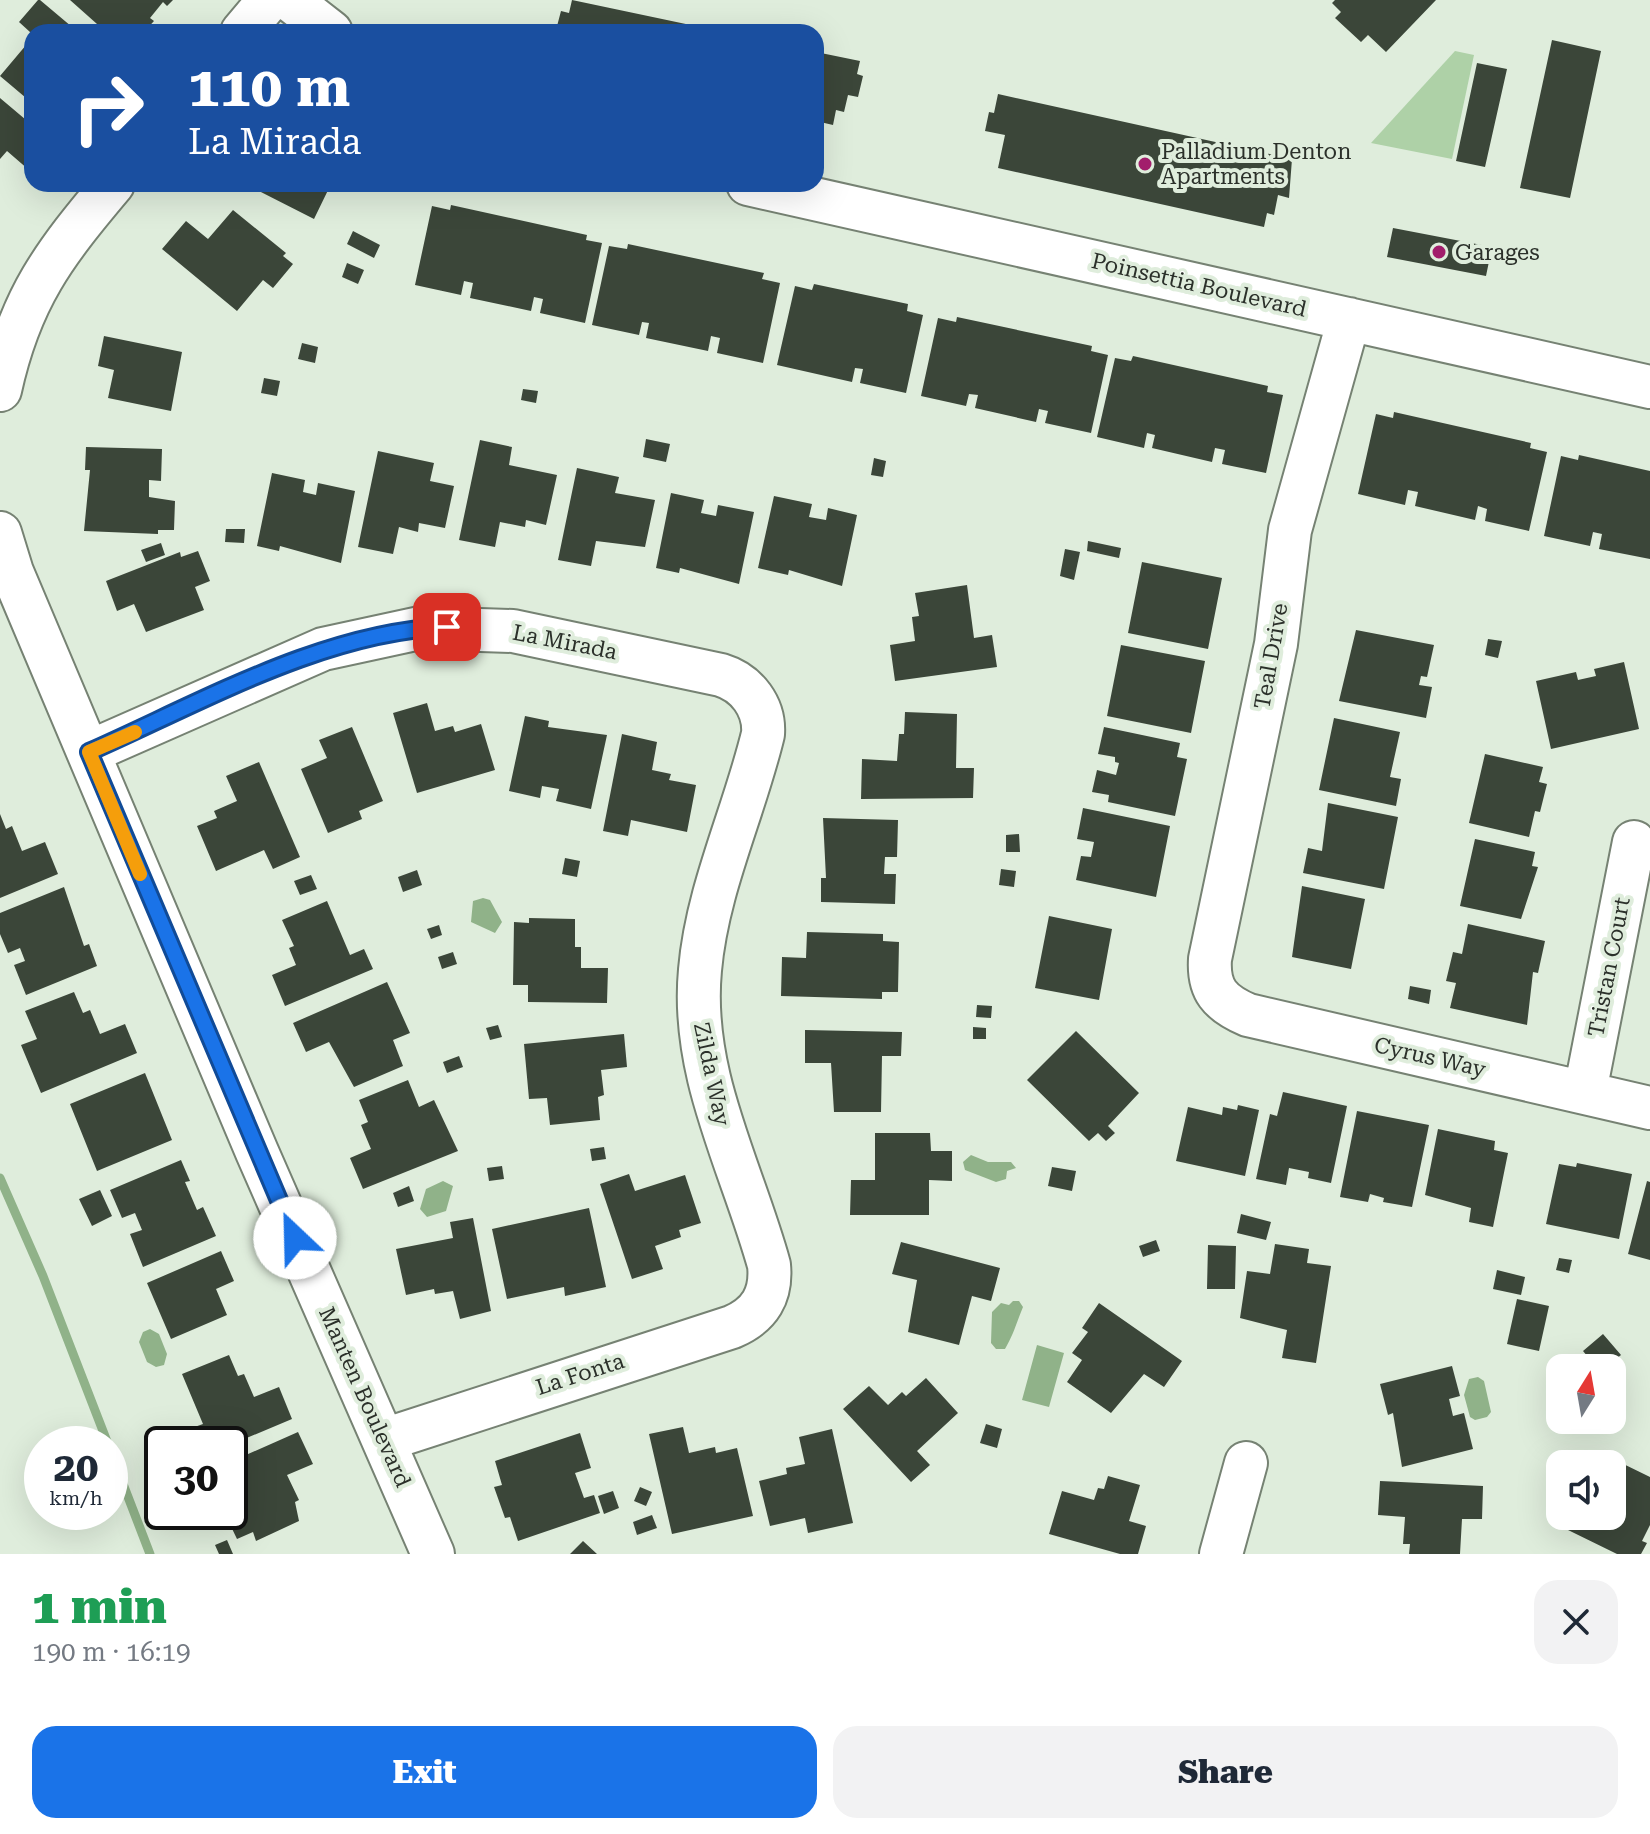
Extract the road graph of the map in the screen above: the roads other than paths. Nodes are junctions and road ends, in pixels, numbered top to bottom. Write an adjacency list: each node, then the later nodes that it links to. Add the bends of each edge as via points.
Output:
1 (269, 0): 3 (street)
2 (290, 0): 4 (street)
3 (249, 24)
4 (321, 24)
5 (107, 192): 9 (street, via 39,278 18,324)
6 (784, 192): 7 (street, Poinsettia Boulevard)
7 (1349, 319): 8 (street, Poinsettia Boulevard); 14 (street, Teal Drive, via 1290,530 1276,644 1210,959)
8 (1650, 387)
9 (0, 390)
10 (0, 533): 12 (street, Manten Boulevard)
11 (759, 709): 12 (street, La Mirada, via 743,686 721,675 513,631 420,628 323,649); 17 (street, Zilda Way, via 763,734 712,907 699,991 701,1036 716,1109 769,1265)
12 (89, 752): 18 (street, Manten Boulevard)
13 (1634, 842): 15 (street, Tristan Court)
14 (1216, 995): 15 (street, Cyrus Way, via 1248,1015)
15 (1585, 1092): 16 (street, Cyrus Way)
16 (1650, 1108)
17 (766, 1298): 18 (street, La Fonta, via 751,1317 732,1327)
18 (384, 1440): 20 (street, Manten Boulevard)
19 (1246, 1463): 21 (street)
20 (433, 1554)
21 (1221, 1554)

